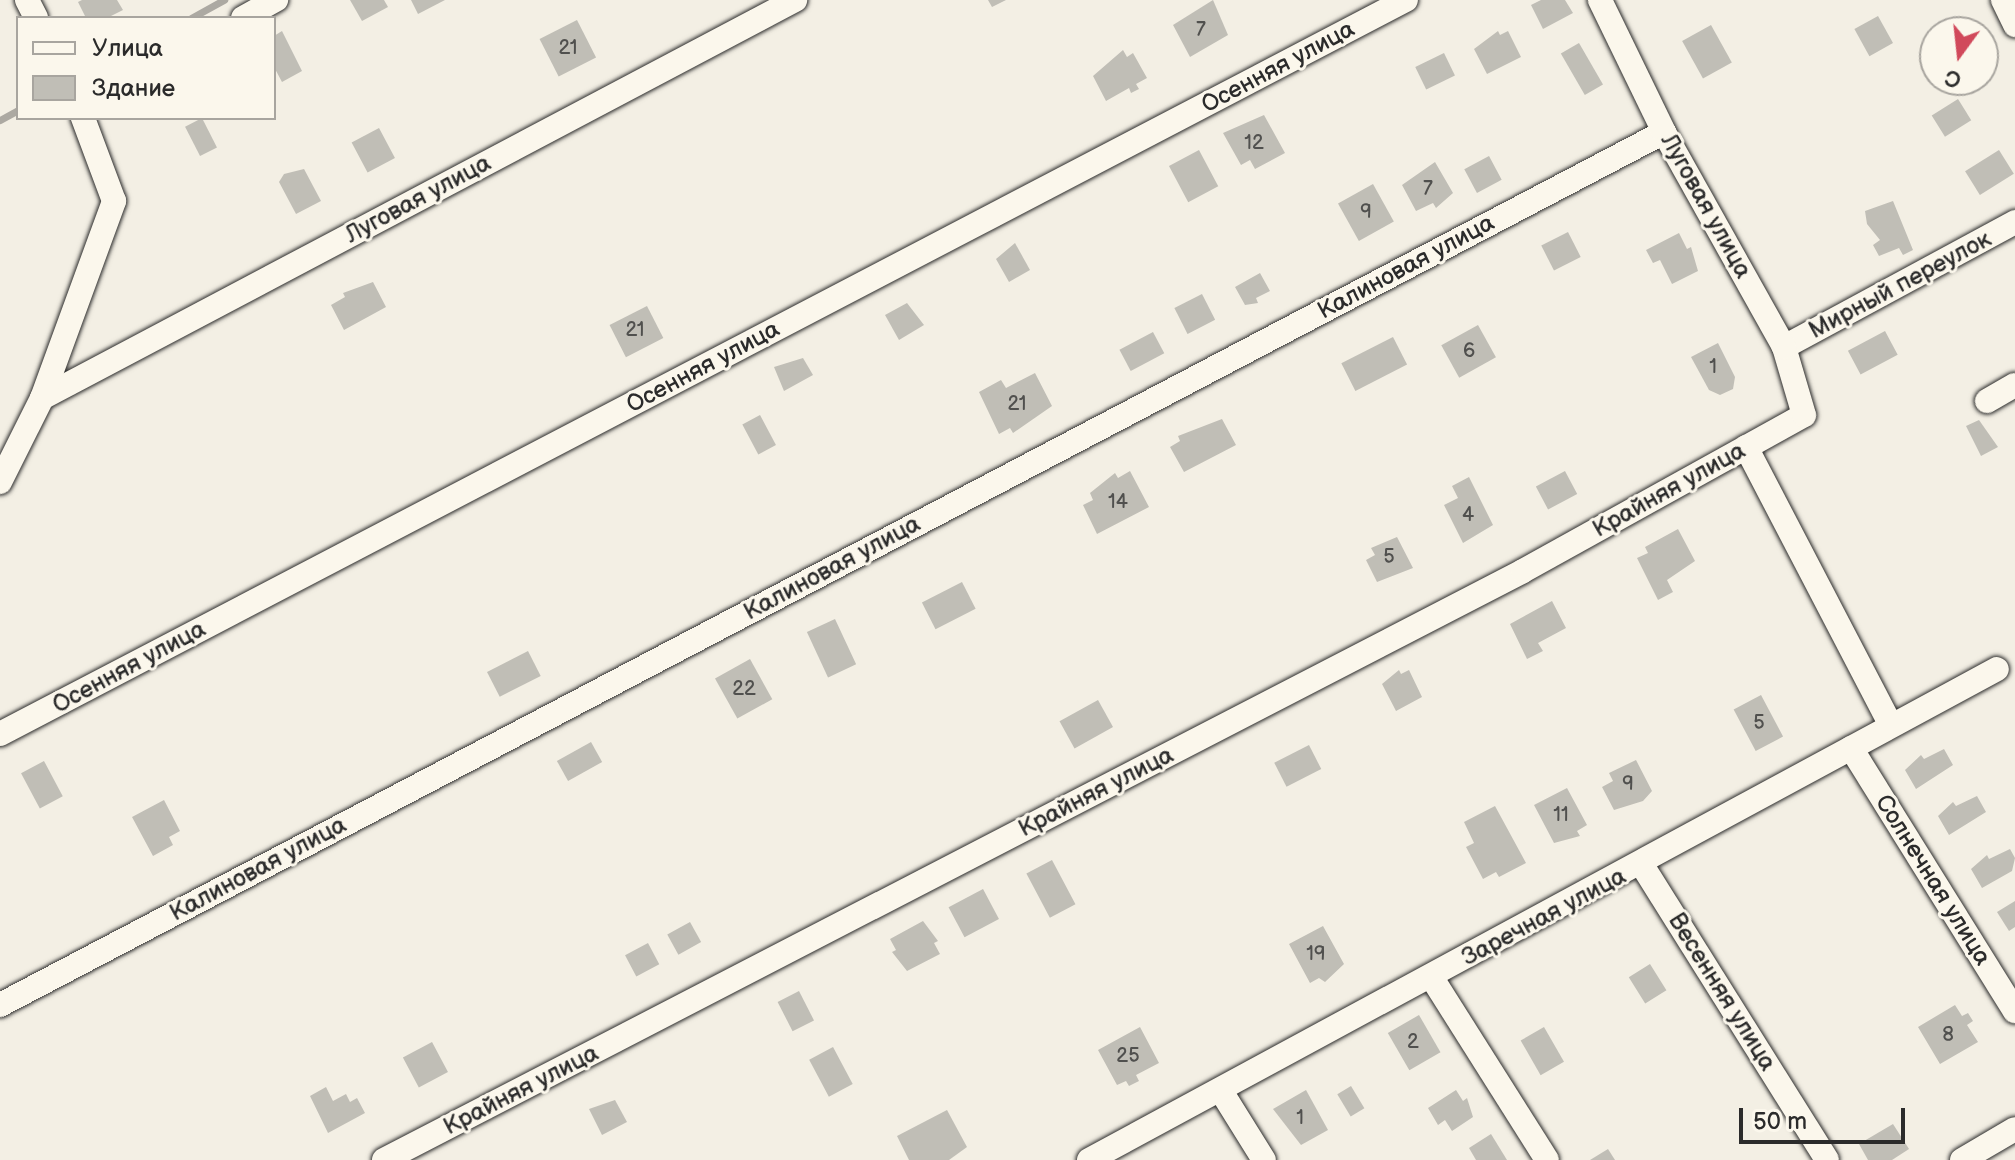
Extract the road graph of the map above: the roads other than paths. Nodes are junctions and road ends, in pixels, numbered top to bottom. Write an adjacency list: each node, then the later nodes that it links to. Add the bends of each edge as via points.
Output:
1 (276, 0): 6 (street)
2 (795, 0): 13 (street, Луговая улица)
3 (1406, 0): 20 (street, Осенняя улица)
4 (1600, 0): 9 (street, Луговая улица)
5 (2003, 0): 7 (street)
6 (247, 16)
7 (2015, 25)
8 (84, 120): 13 (street, via 114,201)
9 (1664, 132): 11 (street, Луговая улица); 24 (street, Калиновая улица)
10 (2015, 222): 11 (street, Мирный переулок)
11 (1784, 347): 15 (street, Луговая улица)
12 (2015, 385): 14 (street)
13 (42, 398): 17 (street)
14 (1987, 401)
15 (1804, 415): 16 (street, Крайняя улица)
16 (1746, 447): 19 (street); 28 (street, Крайняя улица, via 1509,578)
17 (0, 482)
18 (1997, 669): 19 (street, Заречная улица)
19 (1891, 726): 21 (street, Заречная улица)
20 (0, 734)
21 (1851, 748): 22 (street, Заречная улица); 25 (street, Солнечная улица)
22 (1642, 865): 23 (street, Заречная улица); 32 (street, Весенняя улица)
23 (1432, 978): 26 (street, Заречная улица); 31 (street)
24 (0, 1005)
25 (2015, 1011)
26 (1221, 1091): 29 (street, Заречная улица); 30 (street)
27 (2015, 1129): 33 (street)
28 (384, 1160)
29 (1089, 1160)
30 (1264, 1160)
31 (1547, 1160)
32 (1827, 1160)
33 (1962, 1160)

